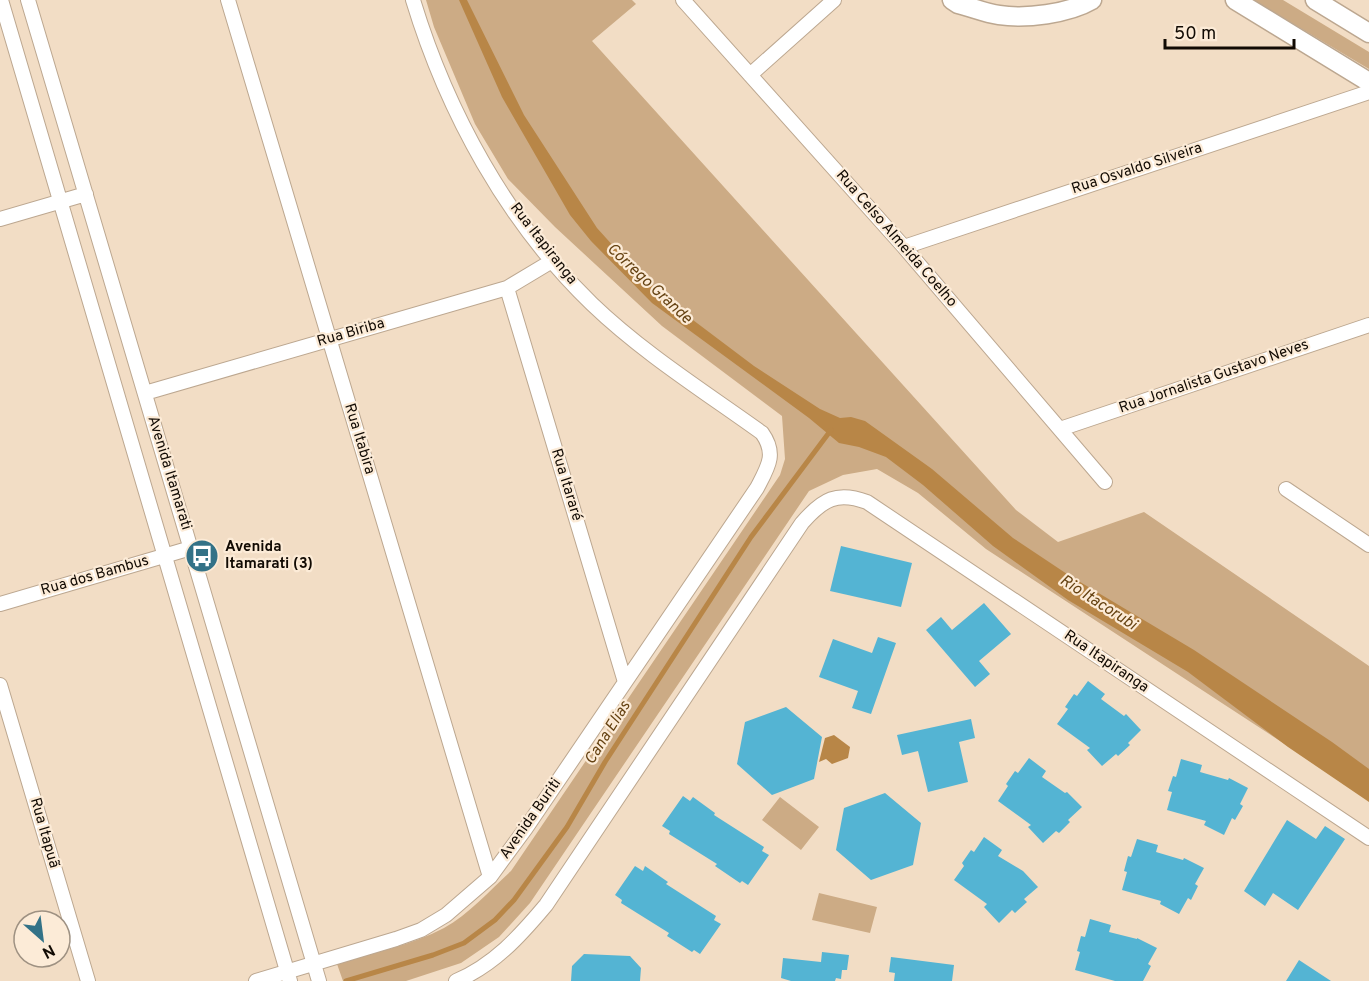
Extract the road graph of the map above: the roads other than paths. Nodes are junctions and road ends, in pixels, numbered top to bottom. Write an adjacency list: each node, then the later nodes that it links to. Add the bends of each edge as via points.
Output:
1 (1, 0): 16 (street, Avenida Itamarati)
2 (28, 0): 15 (street, Avenida Itamarati)
3 (228, 0): 22 (street, Rua Itabira)
4 (413, 0): 19 (street, Rua Itapiranga, via 423,33 464,126 494,180)
5 (683, 0): 12 (street, Rua Celso Almeida Coelho)
6 (834, 0): 12 (street)
7 (951, 0): 8 (street, via 1000,15 1043,15)
8 (1092, 0)
9 (1235, 0): 13 (street)
10 (1315, 0): 11 (street)
11 (1369, 33)
12 (750, 75): 18 (street, Rua Celso Almeida Coelho)
13 (1369, 82)
14 (1369, 92): 18 (street, Rua Osvaldo Silveira)
15 (86, 194): 16 (street); 23 (street, Avenida Itamarati)
16 (60, 201): 17 (street); 30 (street, Avenida Itamarati)
17 (0, 219)
18 (904, 247): 24 (street, Rua Celso Almeida Coelho)
19 (552, 261): 20 (street, Rua Biriba); 25 (street, Rua Itapiranga, via 592,304 651,354 762,433)
20 (507, 288): 22 (street, Rua Biriba); 32 (street, Rua Itararé)
21 (1369, 325): 24 (street, Rua Jornalista Gustavo Neves)
22 (329, 340): 23 (street, Rua Biriba); 35 (street, Rua Itabira)
23 (145, 393): 29 (street, Avenida Itamarati)
24 (1060, 429): 26 (street, Rua Celso Almeida Coelho)
25 (771, 453): 32 (street, Avenida Buriti, via 757,488)
26 (1105, 482)
27 (1286, 489): 28 (street)
28 (1366, 540)
29 (191, 548): 30 (street, Rua dos Bambus); 36 (street, Avenida Itamarati)
30 (165, 556): 31 (street, Rua dos Bambus); 37 (street, Avenida Itamarati)
31 (0, 604)
32 (625, 682): 35 (street, Avenida Buriti)
33 (0, 685): 38 (street, Rua Itapuã)
34 (1369, 838): 40 (street, Rua Itapiranga, via 867,502 838,496 813,510 802,523 546,905 498,957)
35 (490, 877): 36 (street, Avenida Buriti, via 446,915 421,930)
36 (316, 971): 37 (street, Avenida Buriti)
37 (288, 977): 39 (street, Avenida Buriti)
38 (88, 981)
39 (256, 981)
40 (456, 981)

